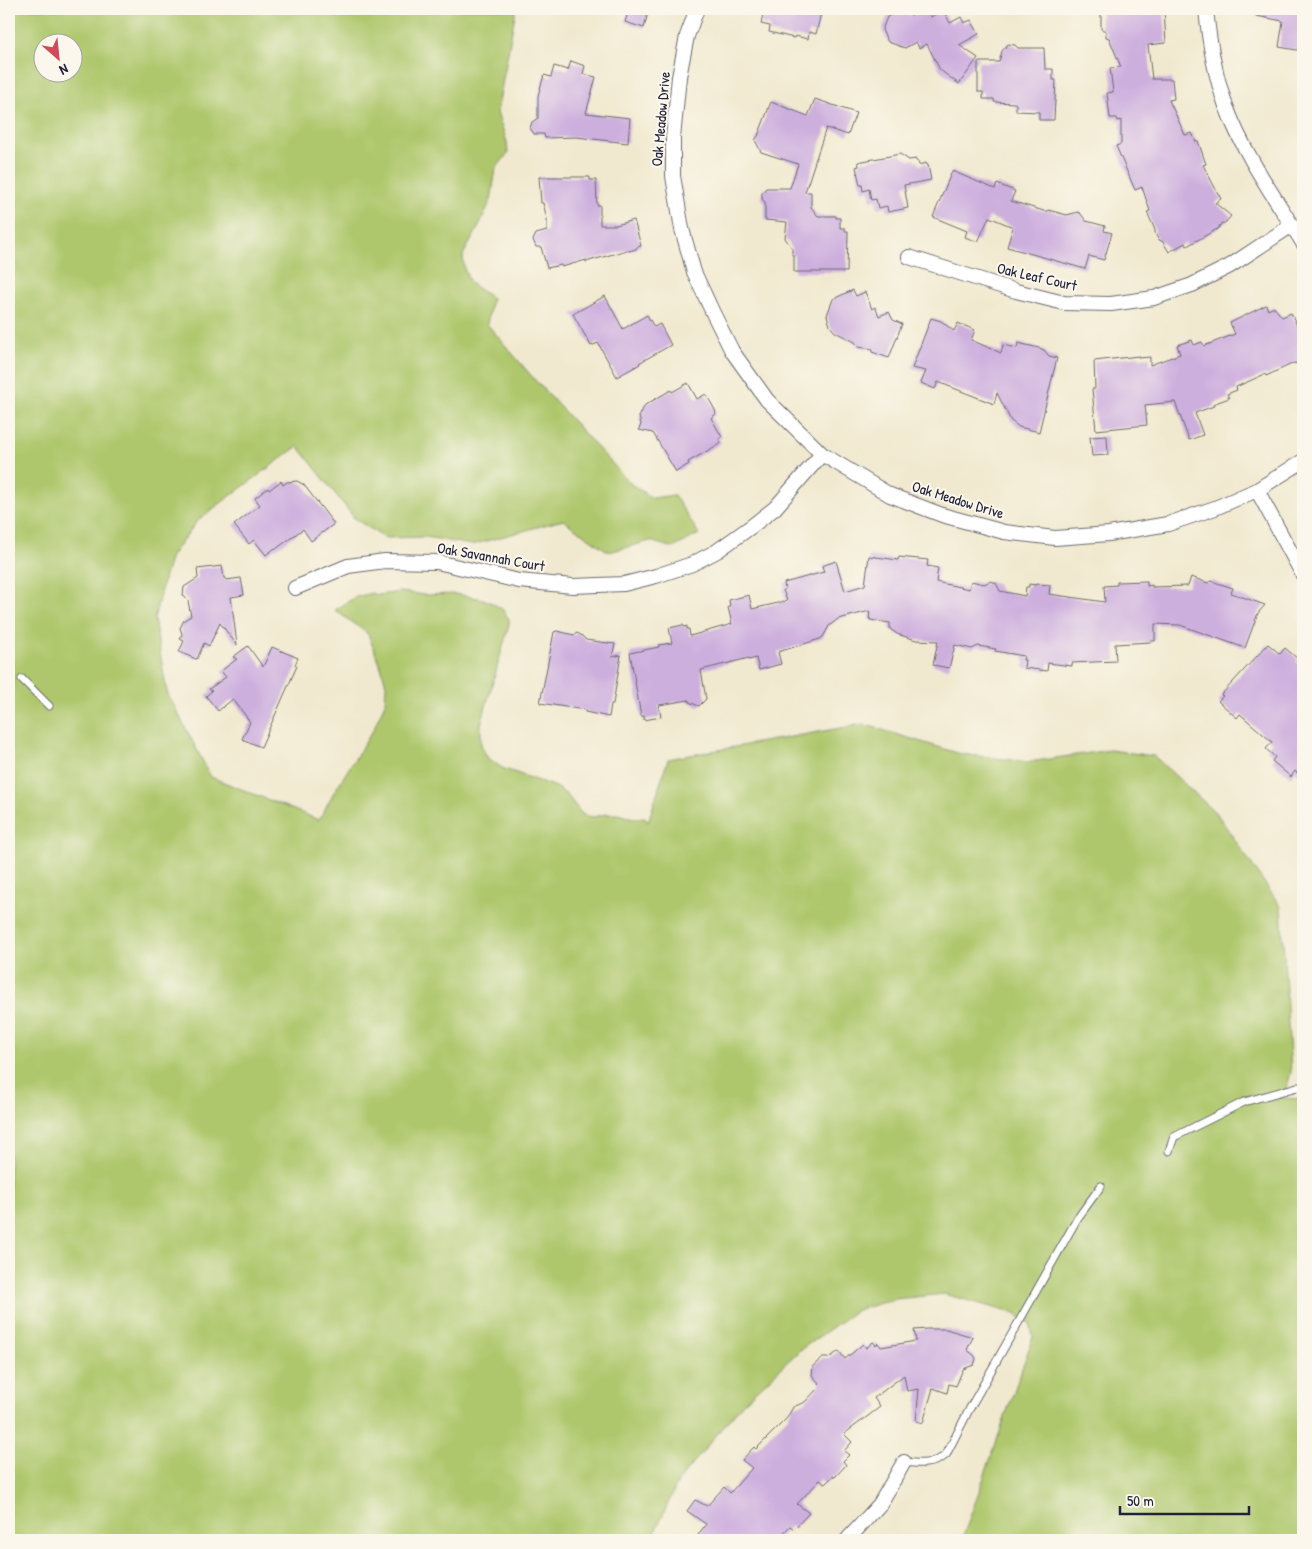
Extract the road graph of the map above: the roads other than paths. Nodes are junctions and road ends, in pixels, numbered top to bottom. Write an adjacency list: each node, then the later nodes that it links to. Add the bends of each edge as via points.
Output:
1 (698, 9): 6 (street, Oak Meadow Drive, via 687,36 679,77 673,138 673,176 682,230 694,272 732,351 767,400)
2 (1206, 9): 3 (street, via 1210,49 1226,106 1244,145)
3 (1292, 225): 4 (street); 5 (street, Oak Leaf Court, via 1230,266 1192,285 1154,298 1111,304 1064,304)
4 (1303, 243)
5 (908, 257)
6 (822, 454): 8 (street, Oak Meadow Drive, via 890,495 942,515 1004,532 1055,538 1109,534 1168,524); 10 (street, Oak Savannah Court, via 775,508 718,551 692,564 648,578 624,584 573,586 519,581 437,562 385,560 348,566)
7 (1303, 461): 8 (street, Oak Meadow Drive)
8 (1257, 490): 9 (street)
9 (1303, 575)
10 (295, 588)
11 (22, 679): 12 (lane)
12 (49, 706)
13 (1303, 1088): 14 (lane, via 1244,1102 1174,1137)
14 (1169, 1151)
15 (1102, 1186): 16 (lane, via 1077,1219 946,1455 924,1464)
16 (904, 1462): 17 (street, via 880,1504)
17 (847, 1540)

